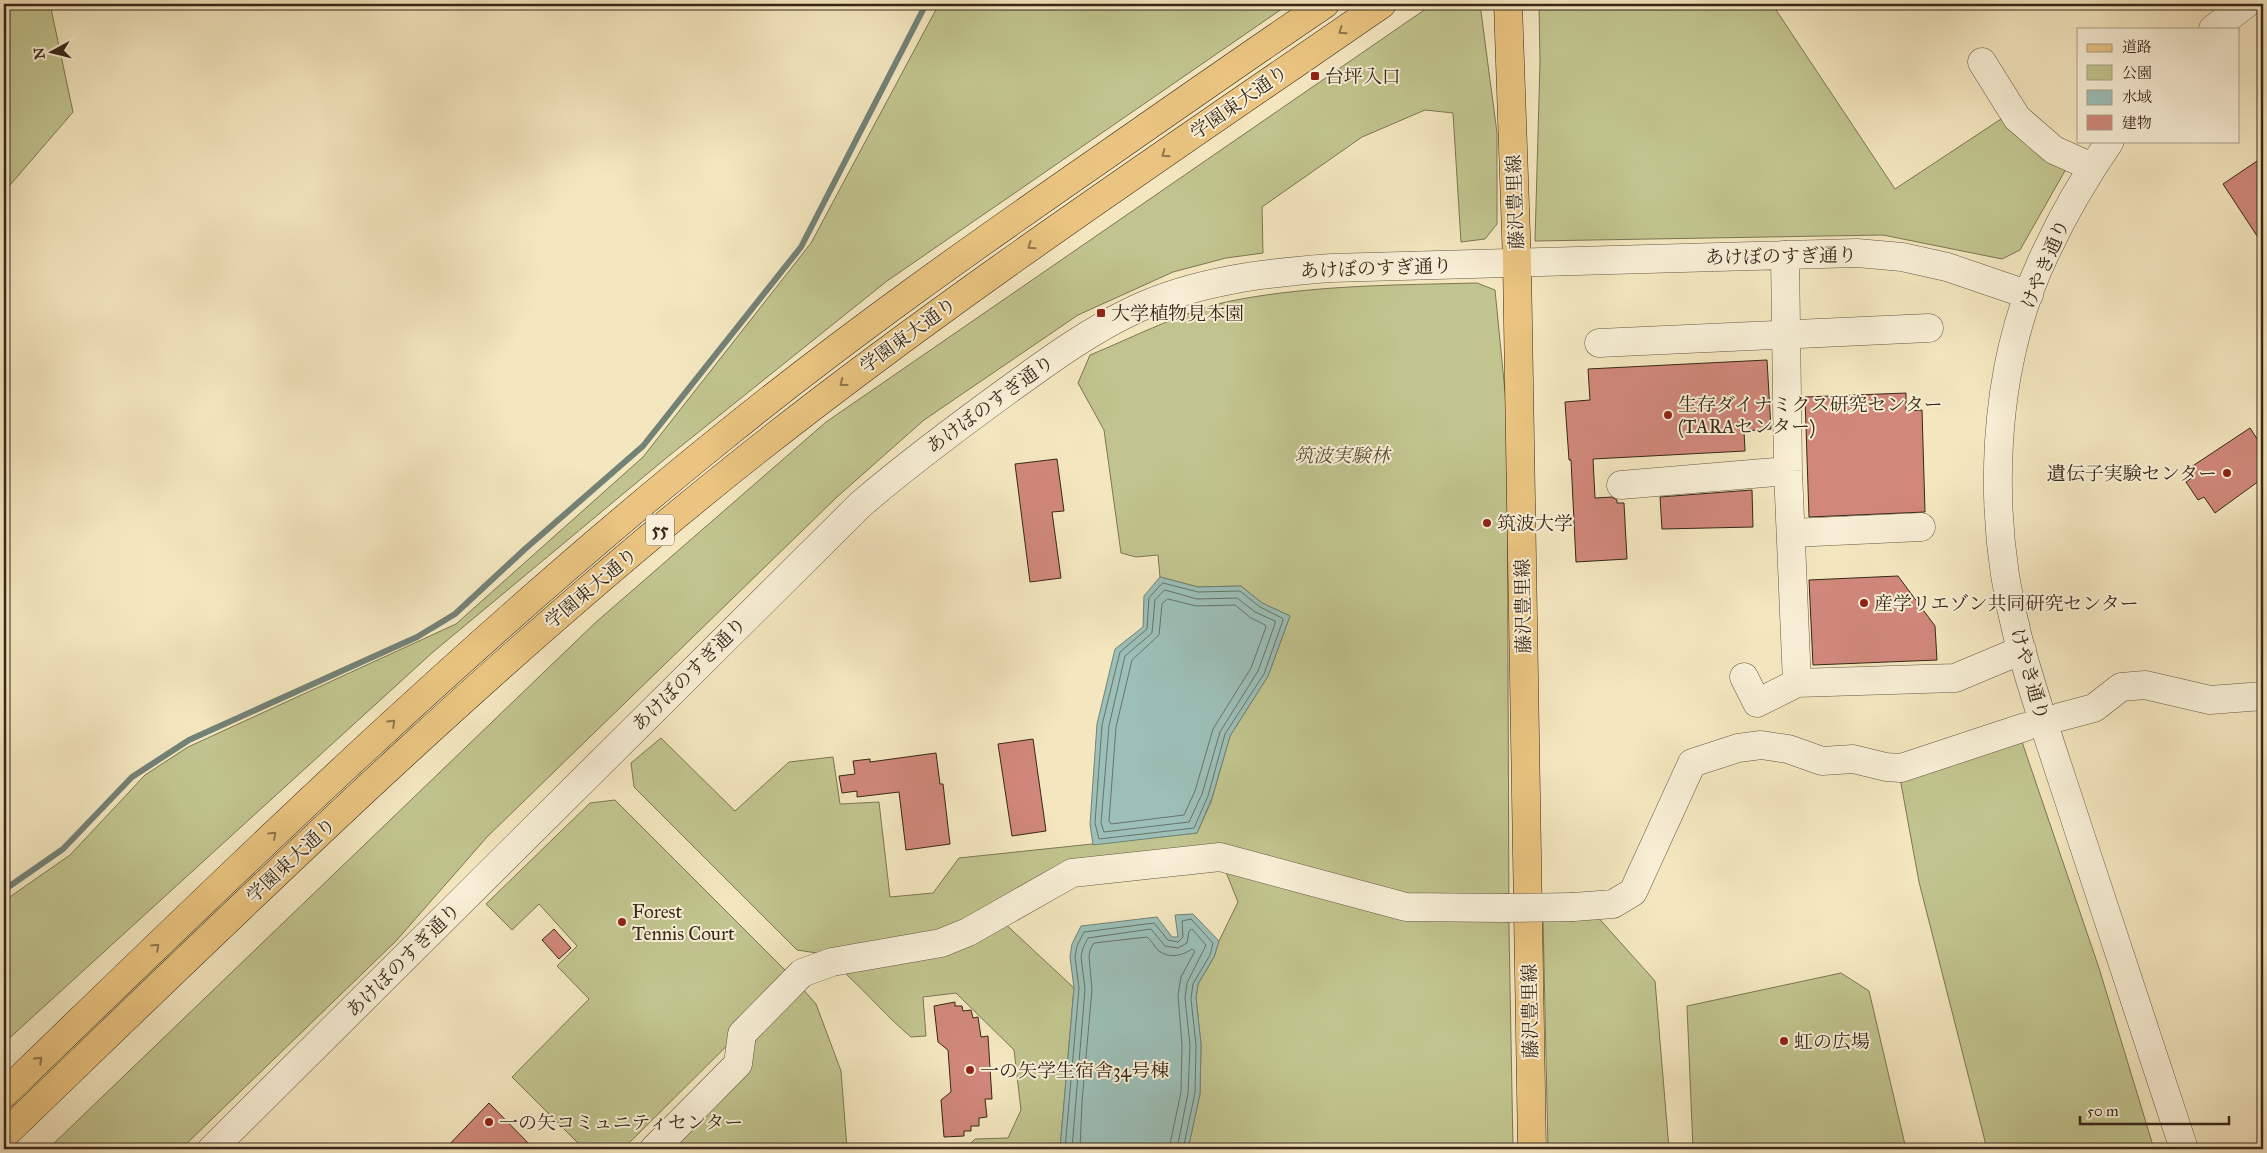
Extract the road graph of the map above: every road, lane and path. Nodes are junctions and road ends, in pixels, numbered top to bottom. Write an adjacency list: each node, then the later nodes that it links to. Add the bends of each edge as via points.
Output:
1 (1325, 4): 25 (main road, 学園東大通り / 55, one-way to 1, via 195,908 432,686 548,582 683,469 782,390 1015,218)
2 (1382, 4): 26 (main road, 学園東大通り / 55, one-way to 26, via 915,329 743,461 443,716)
3 (1508, 4): 10 (main road, 藤沢豊里線)
4 (2246, 4): 5 (street)
5 (2213, 28)
6 (1982, 62): 8 (street, via 2017,118 2054,150)
7 (2109, 142): 8 (street, けやき通り)
8 (2092, 167): 11 (street, けやき通り, via 2045,252)
9 (1786, 255): 10 (street, あけぼのすぎ通り); 11 (street, あけぼのすぎ通り, via 1857,253 1902,257 1947,266); 13 (street)
10 (1517, 263): 27 (street, あけぼのすぎ通り, via 1331,268 1269,272 1219,282 1137,308 1054,357 910,463 861,504); 29 (main road, 藤沢豊里線)
11 (2029, 295): 19 (street, けやき通り, via 2006,386 1997,474 2005,565)
12 (1929, 328): 13 (street)
13 (1786, 334): 14 (street); 15 (street)
14 (1599, 343)
15 (1788, 471): 16 (street); 18 (street)
16 (1621, 485)
17 (1921, 527): 18 (street)
18 (1792, 533): 21 (street)
19 (2022, 650): 21 (street, via 1955,678); 30 (street, けやき通り)
20 (1744, 677): 21 (street, via 1757,703)
21 (1798, 683)
22 (2263, 696): 23 (street, via 2210,700 2145,685 2121,688 2094,708)
23 (2060, 717)
24 (2024, 727): 28 (street, bridge, via 1901,768 1853,759 1822,761 1788,749 1761,745 1738,748 1692,763 1633,892 1613,904 1406,907 1220,857 1072,873 968,932 941,943 832,962 802,973 742,1034 738,1064)
25 (4, 1094)
26 (4, 1135)
27 (212, 1149)
28 (654, 1149)
29 (1532, 1149)
30 (2184, 1149)

